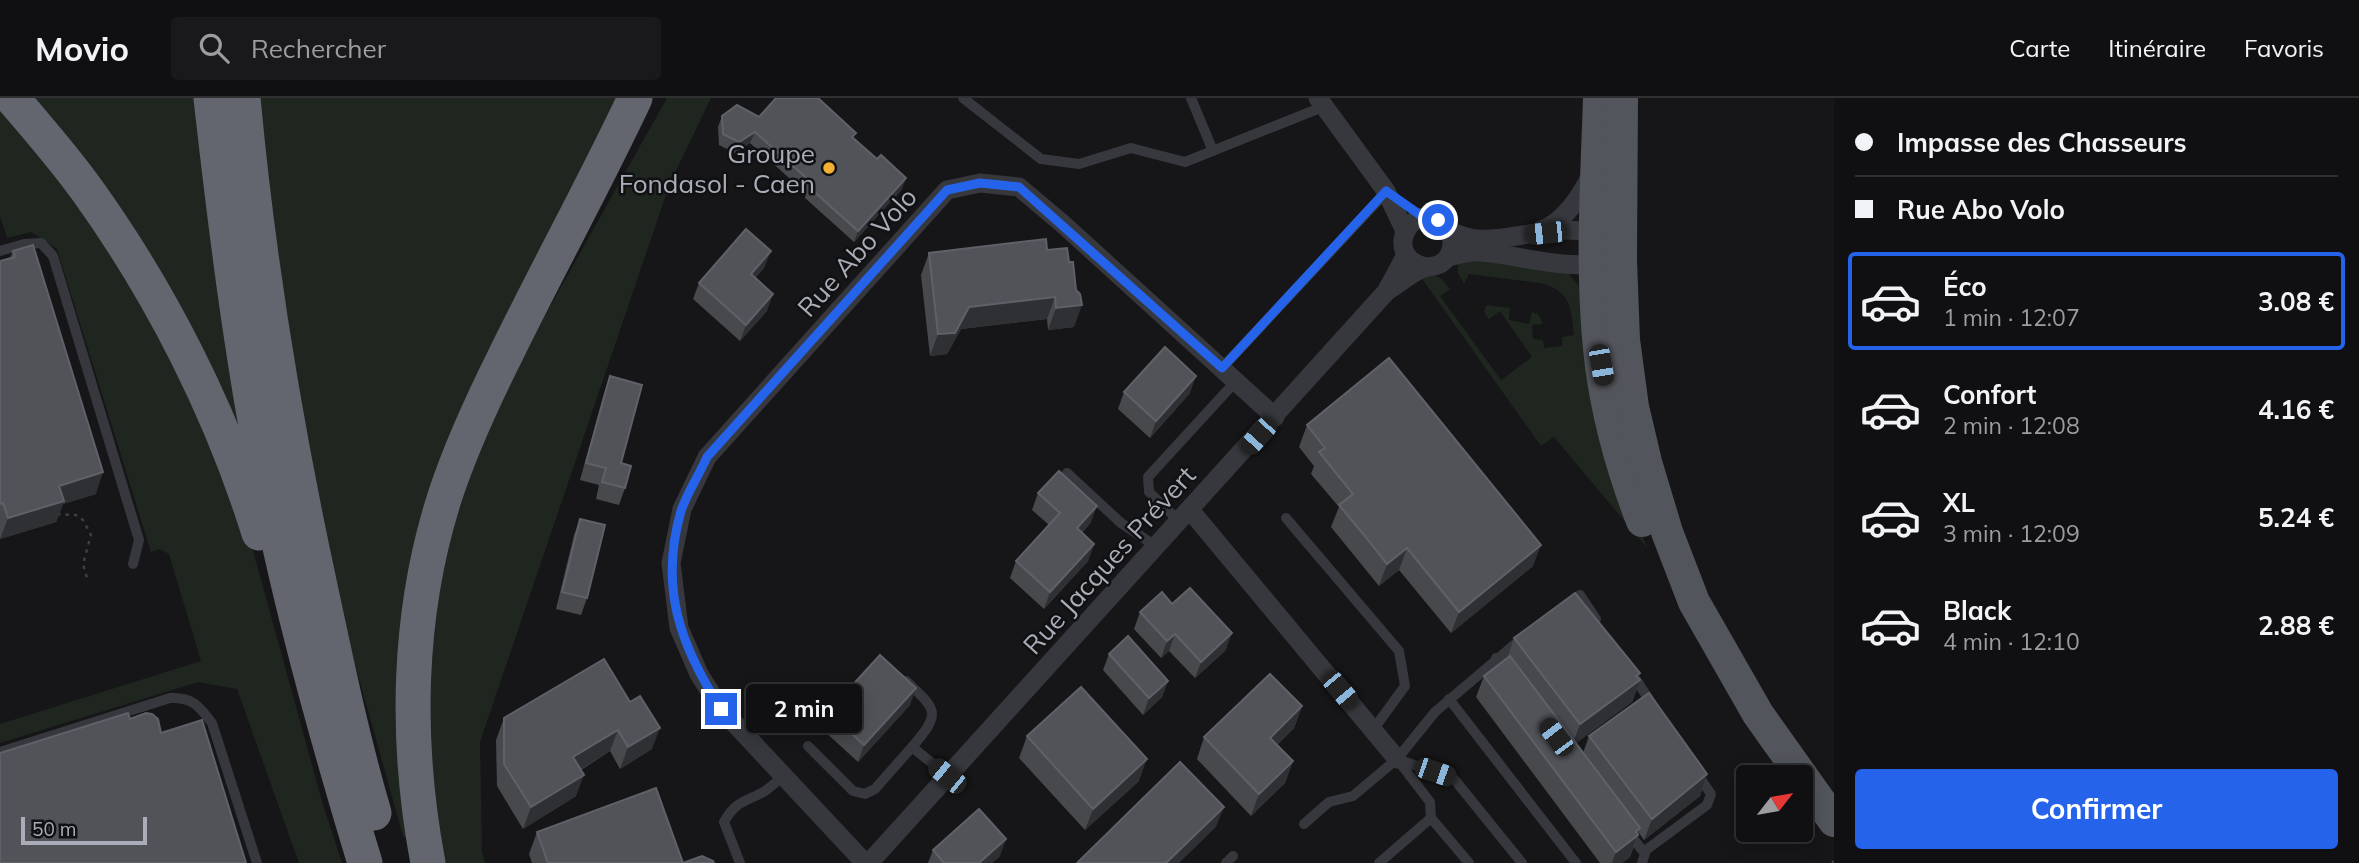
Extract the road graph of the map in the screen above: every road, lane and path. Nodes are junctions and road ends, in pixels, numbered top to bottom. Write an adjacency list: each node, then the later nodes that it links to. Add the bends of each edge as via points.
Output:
1 (12, 98): 34 (highway, via 92,197 169,322 215,416 271,571)
2 (211, 98): 34 (highway, via 250,390)
3 (243, 98): 61 (highway, via 296,476 365,780)
4 (635, 98): 13 (highway)
5 (651, 98): 13 (highway, via 628,139)
6 (963, 98): 11 (lane, via 1041,159 1079,164 1131,148 1185,162)
7 (1191, 98): 11 (lane)
8 (1599, 98): 12 (main road)
9 (1622, 98): 20 (main road)
10 (1322, 102): 11 (lane); 14 (street)
11 (1213, 150)
12 (1597, 163): 18 (street, via 1566,213 1550,227); 20 (main road)
13 (595, 178): 62 (highway, via 477,413 430,548 413,687 417,795)
14 (1386, 191): 15 (street); 16 (street); 25 (lane)
15 (1423, 217): 16 (street); 17 (street, via 1438,220)
16 (1405, 232): 21 (street)
17 (1450, 232): 18 (street, via 1477,240); 22 (street)
18 (1529, 234): 20 (street, via 1563,231)
19 (0, 250): 32 (lane, via 41,243 53,256 139,540)
20 (1609, 251): 22 (street, Rue Jacques Prévert, via 1567,264 1479,251); 55 (main road, via 1633,407 1667,532 1695,601 1758,714)
21 (1406, 255): 23 (street); 24 (street, Rue Jacques Prévert)
22 (1448, 257): 23 (street, Rue Jacques Prévert)
23 (1425, 267): 24 (street, Rue Jacques Prévert)
24 (1386, 292): 26 (street, Rue Jacques Prévert)
25 (1229, 374): 26 (street, Rue Abo Volo); 29 (lane, via 1148,477 1149,492); 52 (street, Rue Abo Volo, via 1019,187 980,183 947,190 707,457 682,509 671,563 679,628 721,709)
26 (1275, 417): 29 (street, Rue Jacques Prévert)
27 (1067, 473): 31 (lane, via 1121,523)
28 (54, 515): 33 (path, via 76,515 88,527 90,544 83,564)
29 (1185, 516): 31 (street, Rue Jacques Prévert); 46 (street)
30 (1286, 518): 46 (lane, via 1399,651 1405,686)
31 (1157, 547): 53 (street, Rue Jacques Prévert)
32 (133, 564)
33 (87, 578)
34 (293, 601): 60 (highway)
35 (1560, 610): 36 (lane, via 1580,596)
36 (1603, 630)
37 (1530, 633): 38 (lane)
38 (1496, 658): 41 (lane); 42 (lane)
39 (1626, 664): 43 (lane)
40 (900, 675): 48 (lane, via 927,700 933,714 931,725)
41 (1513, 680)
42 (1449, 699): 50 (lane); 68 (lane)
43 (1648, 699): 44 (lane); 45 (lane)
44 (1637, 707)
45 (1656, 709)
46 (1373, 730): 50 (street)
47 (808, 746): 48 (lane, via 853,791 865,794 875,789)
48 (912, 747): 53 (lane)
49 (0, 752): 59 (lane, via 170,698 184,698 198,705 212,723)
50 (1397, 760): 54 (lane, via 1430,802); 56 (lane, via 1353,796 1329,802); 67 (lane, via 1454,779)
51 (1690, 762): 58 (lane, via 1711,794 1707,805)
52 (783, 776): 63 (lane, via 765,791 738,803 724,822); 64 (street, Rue Abo Volo)
53 (947, 776): 64 (street, Rue Jacques Prévert)
54 (1432, 818): 65 (lane); 66 (lane)
55 (1834, 821)
56 (1304, 824)
57 (1626, 829): 58 (lane)
58 (1646, 850): 69 (lane)
59 (257, 863)
60 (365, 863)
61 (389, 863)
62 (428, 863)
63 (740, 863)
64 (867, 863)
65 (1379, 863)
66 (1469, 863)
67 (1522, 863)
68 (1576, 863)
69 (1642, 863)

